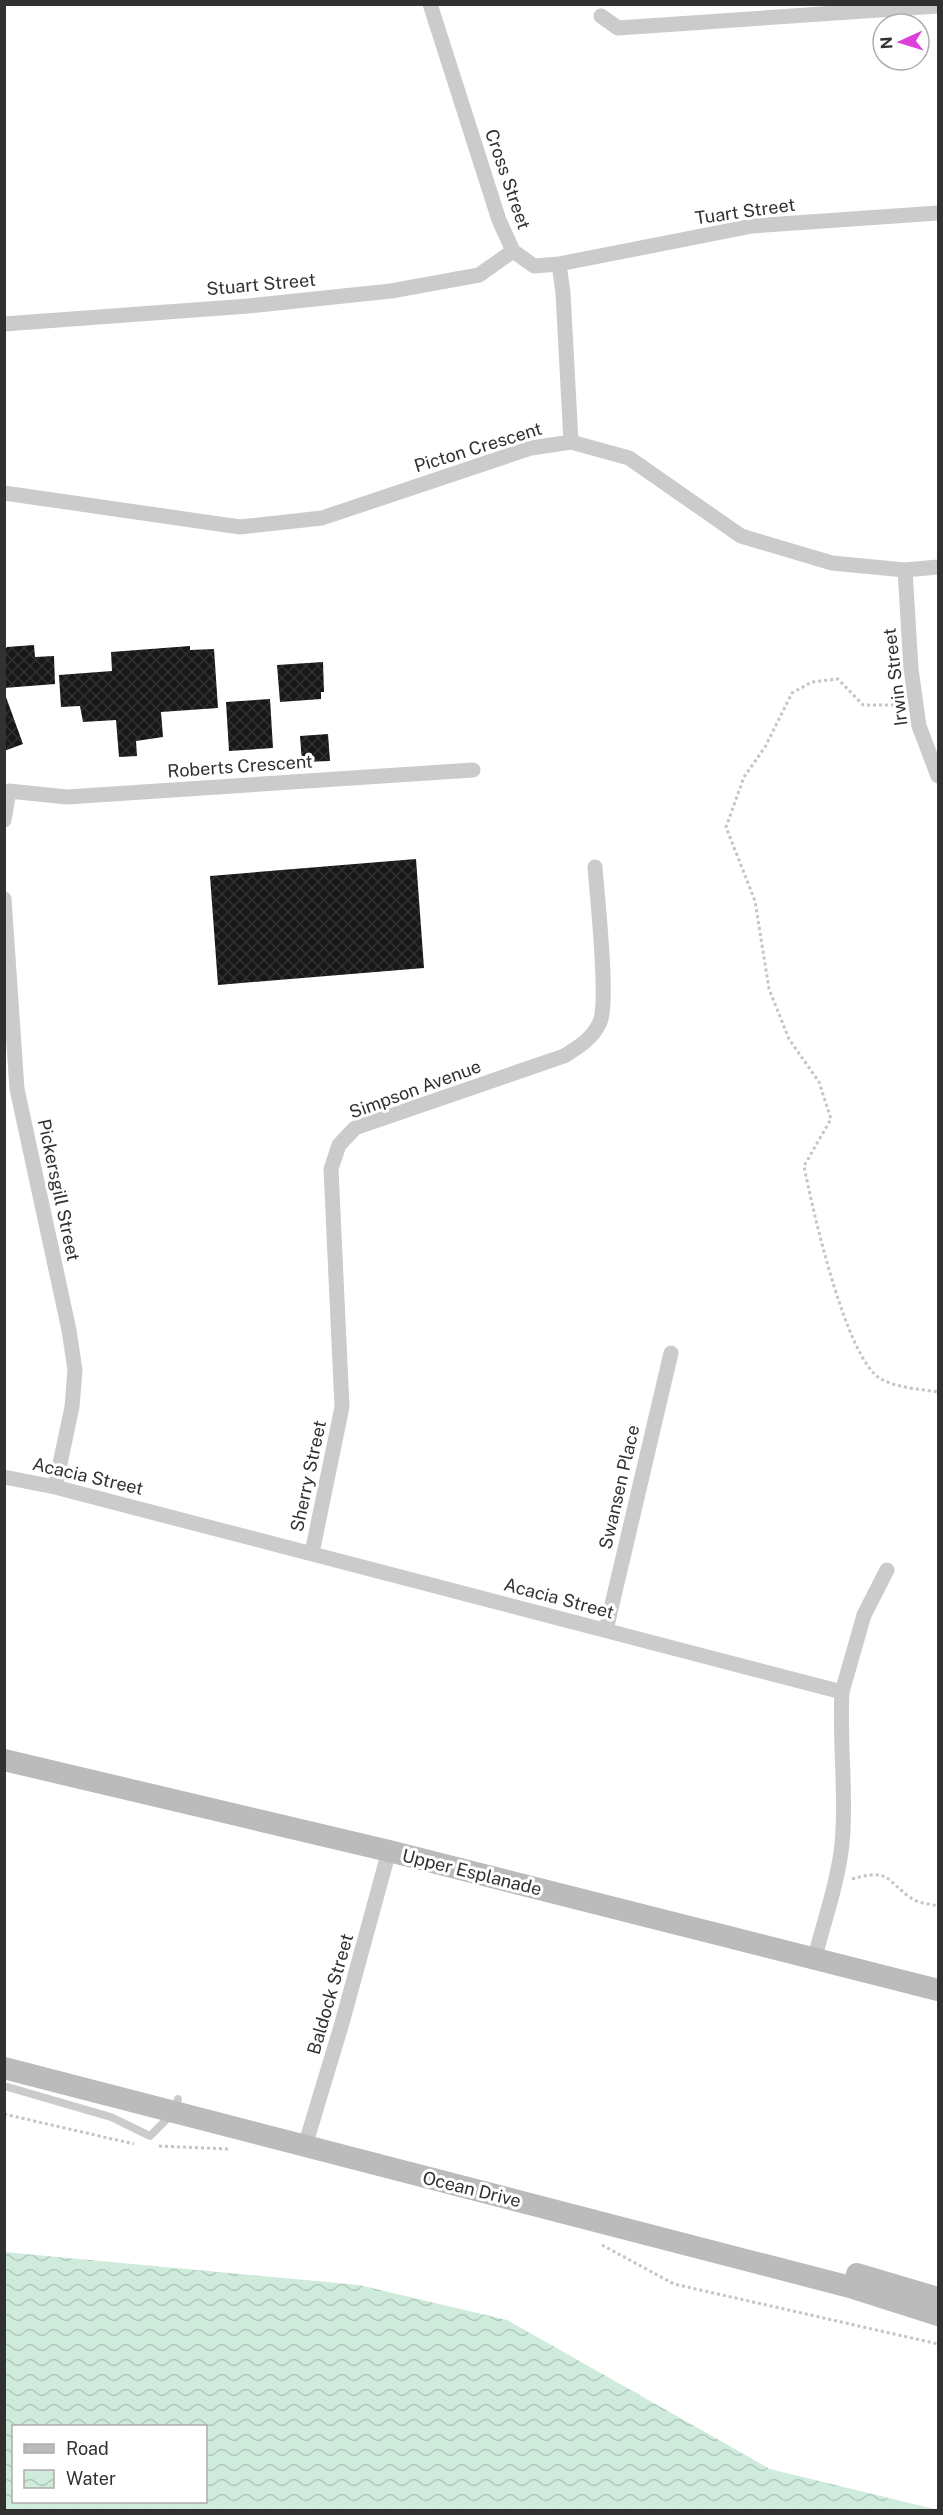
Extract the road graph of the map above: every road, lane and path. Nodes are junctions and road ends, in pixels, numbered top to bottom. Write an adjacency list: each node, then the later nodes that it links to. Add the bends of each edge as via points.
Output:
1 (430, 4): 5 (street, Cross Street, via 499,220)
2 (939, 6): 3 (street, via 618,28)
3 (601, 16)
4 (939, 213): 6 (street, Tuart Street, via 752,226)
5 (513, 251): 6 (street, Cross Street, via 534,266); 7 (street, Stuart Street, via 479,274 391,291)
6 (559, 264): 8 (street)
7 (4, 324)
8 (571, 442): 9 (street, Picton Crescent, via 531,448 322,518 240,526); 11 (street, Picton Crescent, via 629,458 741,536 832,563)
9 (4, 493)
10 (939, 567): 11 (street, Picton Crescent)
11 (905, 570): 12 (street, Irwin Street)
12 (916, 706): 14 (street, Irwin Street, via 919,726); 20 (path, via 863,705 838,679 812,682 792,693 765,747 744,777 726,827 755,901 769,989 789,1039 819,1082 831,1119 804,1166 837,1295 861,1357 879,1379)
13 (473, 770): 15 (street, Roberts Crescent, via 68,797 9,791)
14 (939, 776)
15 (4, 820)
16 (595, 867): 21 (street, Simpson Avenue, via 603,989 601,1020 586,1043 564,1056 355,1128 339,1144 332,1169)
17 (4, 899): 18 (street, Pickersgill Street)
18 (11, 1089): 23 (street, Pickersgill Street, via 69,1330 75,1370 72,1407)
19 (671, 1353): 26 (street, Swansen Place)
20 (939, 1392)
21 (342, 1407): 24 (street, Sherry Street)
22 (4, 1477): 23 (street, Acacia Street)
23 (55, 1487): 24 (street, Acacia Street)
24 (312, 1553): 26 (street, Acacia Street)
25 (887, 1570): 27 (street, via 864,1615)
26 (606, 1630): 27 (street, Acacia Street)
27 (843, 1692): 30 (street, via 840,1730 844,1809 842,1847)
28 (4, 1760): 29 (main road, Upper Esplanade)
29 (389, 1851): 32 (main road, Upper Esplanade); 39 (street, Baldock Street)
30 (833, 1884): 31 (path, via 865,1875 885,1876 912,1899); 32 (street)
31 (939, 1906)
32 (815, 1957): 33 (main road, Upper Esplanade)
33 (939, 1990)
34 (4, 2054): 37 (main road, Ocean Drive)
35 (4, 2068): 37 (main road, Ocean Drive)
36 (4, 2086): 37 (lane, via 111,2117 150,2136)
37 (176, 2105): 39 (main road, Ocean Drive)
38 (4, 2114): 40 (path)
39 (308, 2139): 44 (main road, Ocean Drive, via 880,2280); 45 (main road, Ocean Drive, via 850,2287)
40 (136, 2145)
41 (158, 2146): 42 (path)
42 (236, 2149)
43 (597, 2243): 46 (path, via 674,2284)
44 (939, 2298)
45 (939, 2315)
46 (939, 2344)

